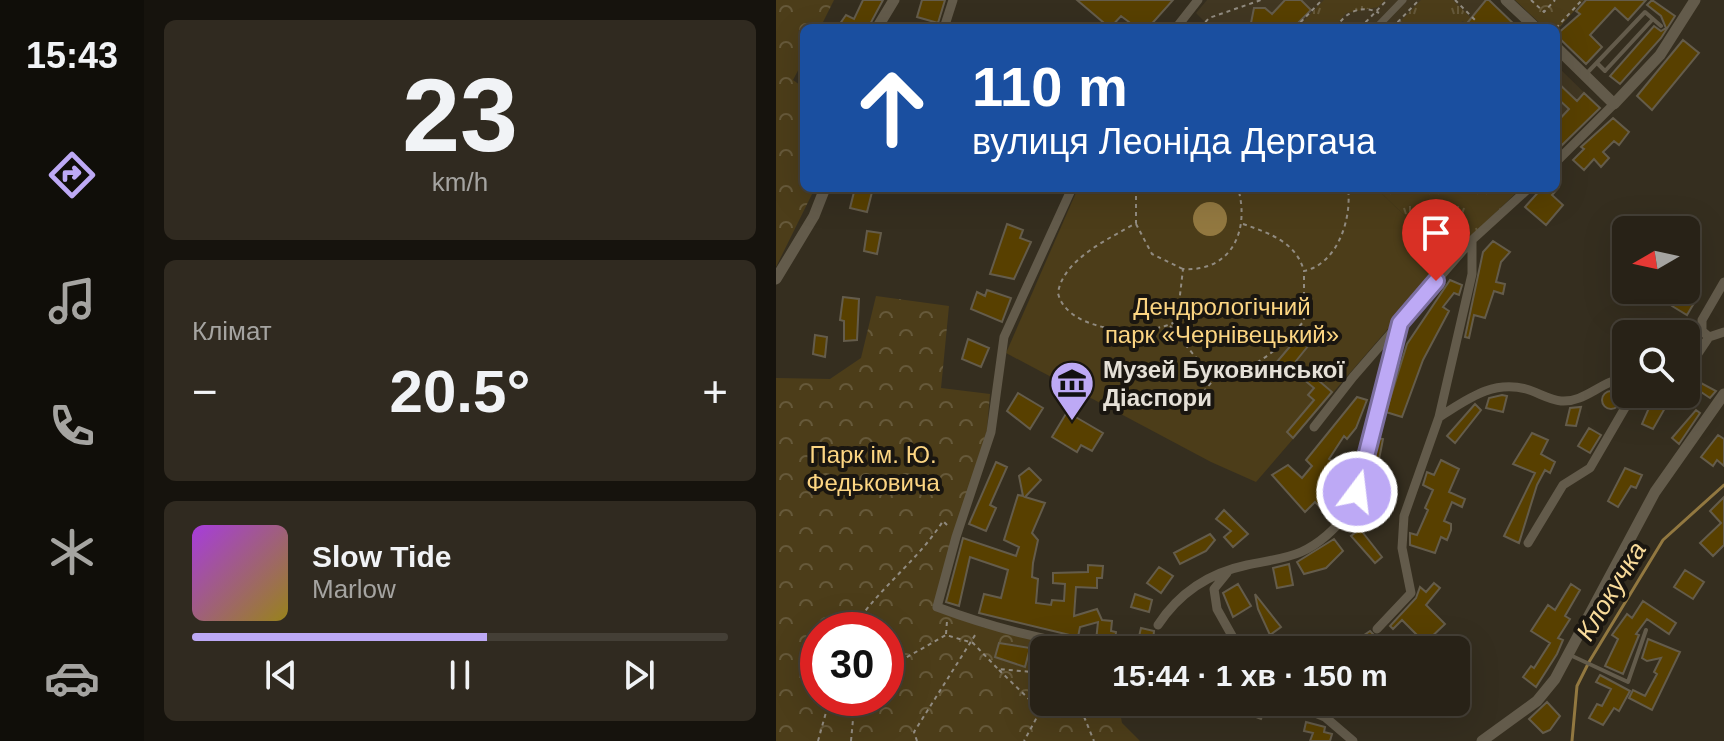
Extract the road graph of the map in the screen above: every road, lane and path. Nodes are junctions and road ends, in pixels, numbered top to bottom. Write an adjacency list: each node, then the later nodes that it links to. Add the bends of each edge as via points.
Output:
1 (894, 0): 18 (street)
2 (953, 0): 19 (street)
3 (1198, 0): 20 (street)
4 (1261, 0): 21 (path)
5 (1322, 0): 22 (path)
6 (1387, 0): 15 (path)
7 (1403, 0): 25 (street)
8 (1419, 0): 17 (path)
9 (1455, 0): 28 (path)
10 (1506, 0): 29 (street)
11 (1531, 0): 12 (path, via 1544,12)
12 (1555, 0)
13 (1695, 0): 35 (street, via 1660,55)
14 (1580, 1): 30 (path)
15 (1376, 11): 23 (path, via 1351,13); 24 (path)
16 (1653, 19): 31 (lane); 33 (lane, via 1645,12); 33 (lane, via 1605,71)
17 (1399, 21): 26 (path); 27 (path)
18 (879, 24)
19 (945, 24)
20 (1179, 24)
21 (1204, 24)
22 (1299, 24)
23 (1340, 24)
24 (1364, 24)
25 (1380, 24)
26 (1396, 24)
27 (1402, 24)
28 (1475, 24)
29 (1532, 24)
30 (1560, 24)
31 (1661, 26)
32 (1560, 51): 34 (street)
33 (1597, 63): 34 (lane)
34 (1585, 76): 35 (street)
35 (1614, 104): 36 (street)
36 (1560, 158)
37 (823, 192): 48 (street)
38 (1070, 192): 64 (street, via 1004,337 991,432)
39 (1136, 192): 43 (path)
40 (1238, 192): 44 (path)
41 (1348, 192): 47 (path, via 1334,251 1325,263)
42 (1525, 192): 45 (street)
43 (1136, 223): 46 (path, via 1152,254); 51 (path, via 1084,256 1061,282 1058,297 1071,314 1110,329)
44 (1242, 224): 46 (path, via 1229,255 1204,267); 47 (path, via 1282,240 1297,254)
45 (1472, 240): 50 (street); 62 (street, via 1472,274)
46 (1183, 269): 51 (path, via 1179,318)
47 (1304, 271): 57 (path, via 1303,324 1261,361)
48 (776, 279)
49 (1724, 282): 53 (street, via 1702,320 1702,331)
50 (1400, 323): 55 (street); 56 (street)
51 (1169, 325): 57 (path)
52 (1724, 332): 53 (street)
53 (1709, 337): 54 (street)
54 (1700, 350)
55 (1373, 354): 56 (lane); 63 (street)
56 (1389, 364): 66 (street, via 1349,513 1327,537 1300,553)
57 (1216, 376): 60 (path)
58 (1612, 381): 62 (street, via 1579,399 1562,401 1500,385)
59 (1724, 394): 77 (street, via 1655,492)
60 (1198, 398)
61 (1625, 408): 65 (street, via 1590,468 1563,485)
62 (1439, 417): 71 (street, via 1404,516 1402,548 1411,593)
63 (1314, 427)
64 (956, 537): 67 (street, via 937,607); 68 (path, via 943,521)
65 (1528, 543)
66 (1230, 569): 70 (street, via 1194,585); 75 (street, via 1214,589 1217,609)
67 (949, 611): 69 (street); 73 (path)
68 (867, 612)
69 (981, 623): 74 (street); 76 (path)
70 (1158, 625)
71 (1377, 629)
72 (1646, 630): 77 (lane, via 1628,682)
73 (946, 635): 76 (path); 78 (path)
74 (1039, 636)
75 (1232, 636)
76 (973, 643): 79 (path); 87 (path, via 914,732)
77 (1574, 657): 91 (street, via 1537,701)
78 (904, 659)
79 (998, 669): 80 (path); 88 (path, via 1034,704 1037,717)
80 (1030, 672)
81 (825, 716): 85 (path)
82 (852, 716): 86 (path)
83 (1084, 716): 89 (path)
84 (1323, 716): 90 (street)
85 (818, 741)
86 (851, 741)
87 (917, 741)
88 (1024, 741)
89 (1094, 741)
90 (1353, 741)
91 (1482, 741)

